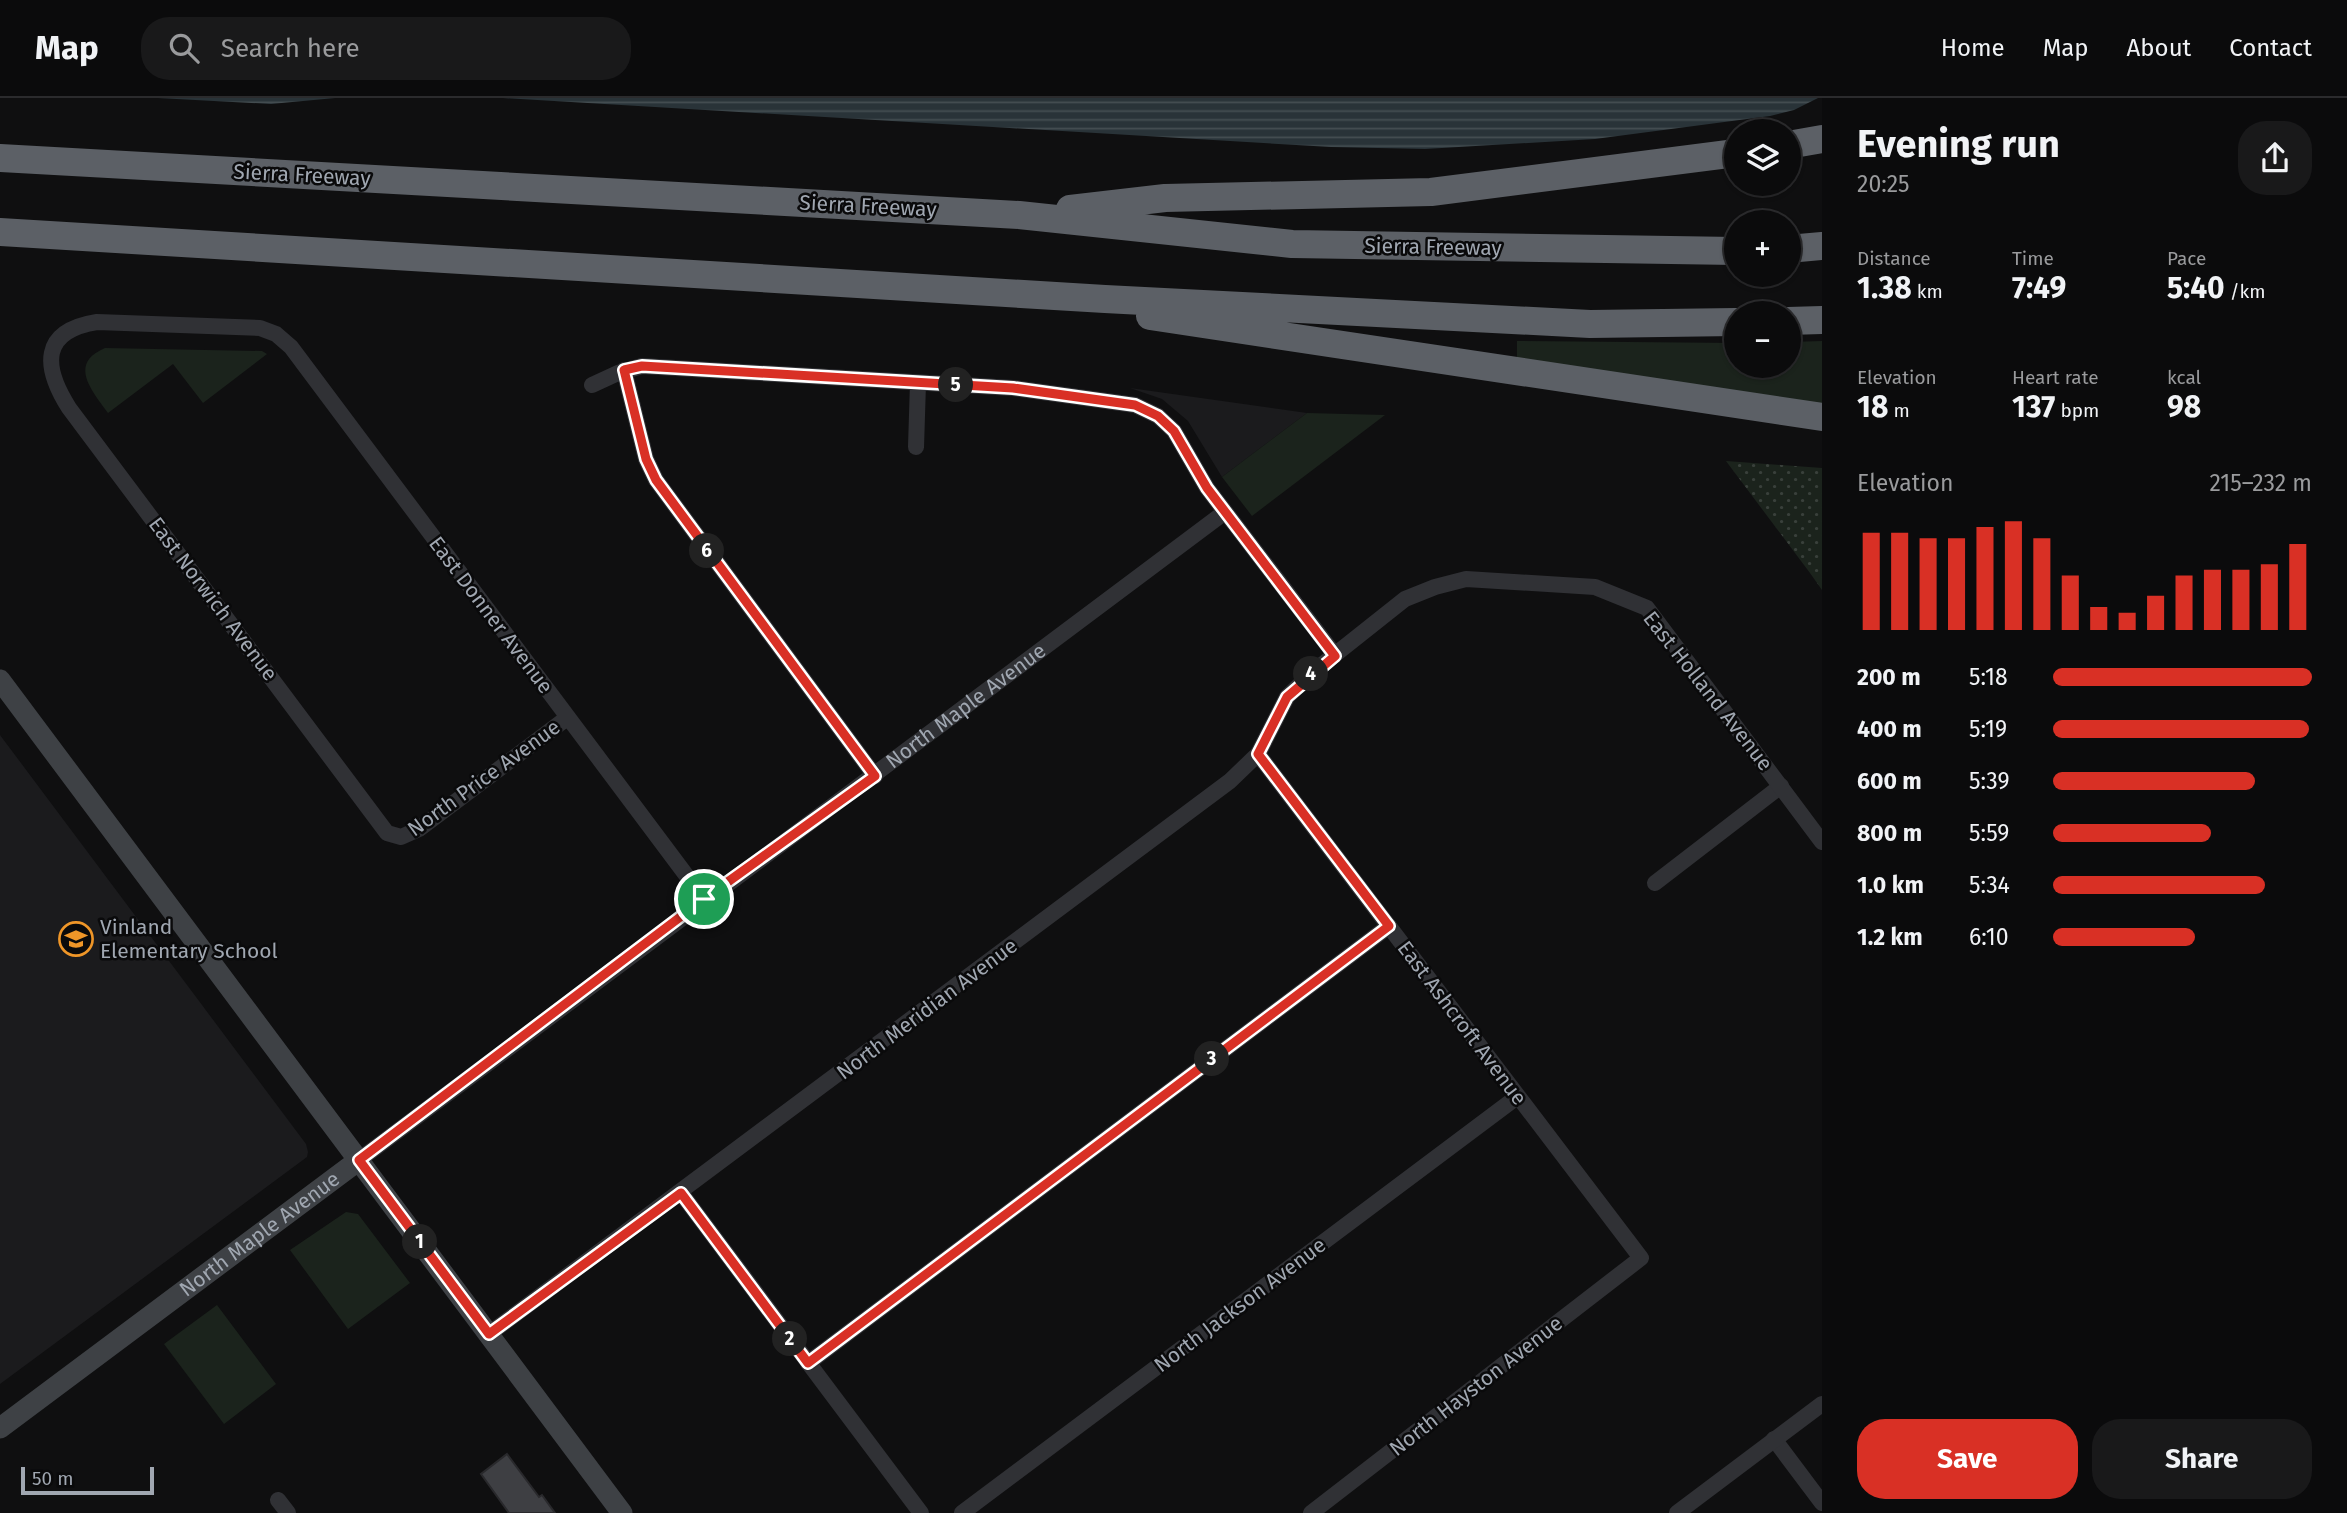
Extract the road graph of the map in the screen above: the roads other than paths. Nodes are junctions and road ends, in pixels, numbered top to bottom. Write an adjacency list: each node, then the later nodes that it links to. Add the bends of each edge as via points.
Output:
1 (1822, 139): 2 (highway)
2 (1801, 143)
3 (1724, 155): 5 (highway, via 1431,191 1165,198)
4 (0, 158): 5 (highway, Sierra Freeway)
5 (1019, 215): 9 (highway, Sierra Freeway, via 1292,244)
6 (0, 232): 10 (highway)
7 (1822, 246): 8 (highway)
8 (1801, 248)
9 (1724, 251)
10 (1104, 299): 13 (highway, via 1590,324); 18 (highway, via 1158,319)
11 (1822, 320): 12 (highway)
12 (1801, 321)
13 (1724, 322)
14 (54, 345): 23 (street, East Donner Avenue, via 72,328 97,322 260,328 276,334 291,347); 27 (street, East Norwich Avenue, via 54,381 69,408 387,833)
15 (624, 370): 16 (street, via 642,366); 17 (street); 25 (street, via 646,459 656,480)
16 (918, 383): 19 (street); 20 (street, via 1013,388 1135,405 1158,416 1174,431)
17 (592, 385)
18 (1822, 417)
19 (916, 447)
20 (1225, 512): 21 (street); 25 (street, North Maple Avenue)
21 (1335, 656): 24 (street, North Meridian Avenue, via 1287,697); 26 (street, East Holland Avenue, via 1405,599 1435,587 1466,579 1595,587 1647,608)
22 (0, 680): 33 (street)
23 (568, 718): 27 (street, North Price Avenue, via 419,829); 30 (street, East Donner Avenue)
24 (1258, 754): 31 (street, East Ashcroft Avenue); 34 (street, North Meridian Avenue, via 1230,781)
25 (875, 776): 30 (street, North Maple Avenue)
26 (1781, 786): 28 (street, East Holland Avenue); 29 (street, East Holland Avenue)
27 (401, 837)
28 (1822, 842)
29 (1655, 883)
30 (704, 899): 33 (street, North Maple Avenue)
31 (1389, 926): 32 (street, East Ashcroft Avenue); 37 (street)
32 (1517, 1097): 35 (street, East Ashcroft Avenue); 44 (street, North Jackson Avenue)
33 (359, 1160): 36 (street); 39 (street, North Maple Avenue)
34 (681, 1193): 36 (street, North Meridian Avenue); 37 (street)
35 (1641, 1258): 45 (street, North Hayston Avenue)
36 (489, 1334): 42 (street)
37 (808, 1363): 43 (street)
38 (1822, 1404): 40 (street)
39 (0, 1428)
40 (1774, 1439): 41 (street); 46 (street)
41 (1822, 1503)
42 (622, 1513)
43 (922, 1513)
44 (962, 1513)
45 (1311, 1513)
46 (1677, 1513)

